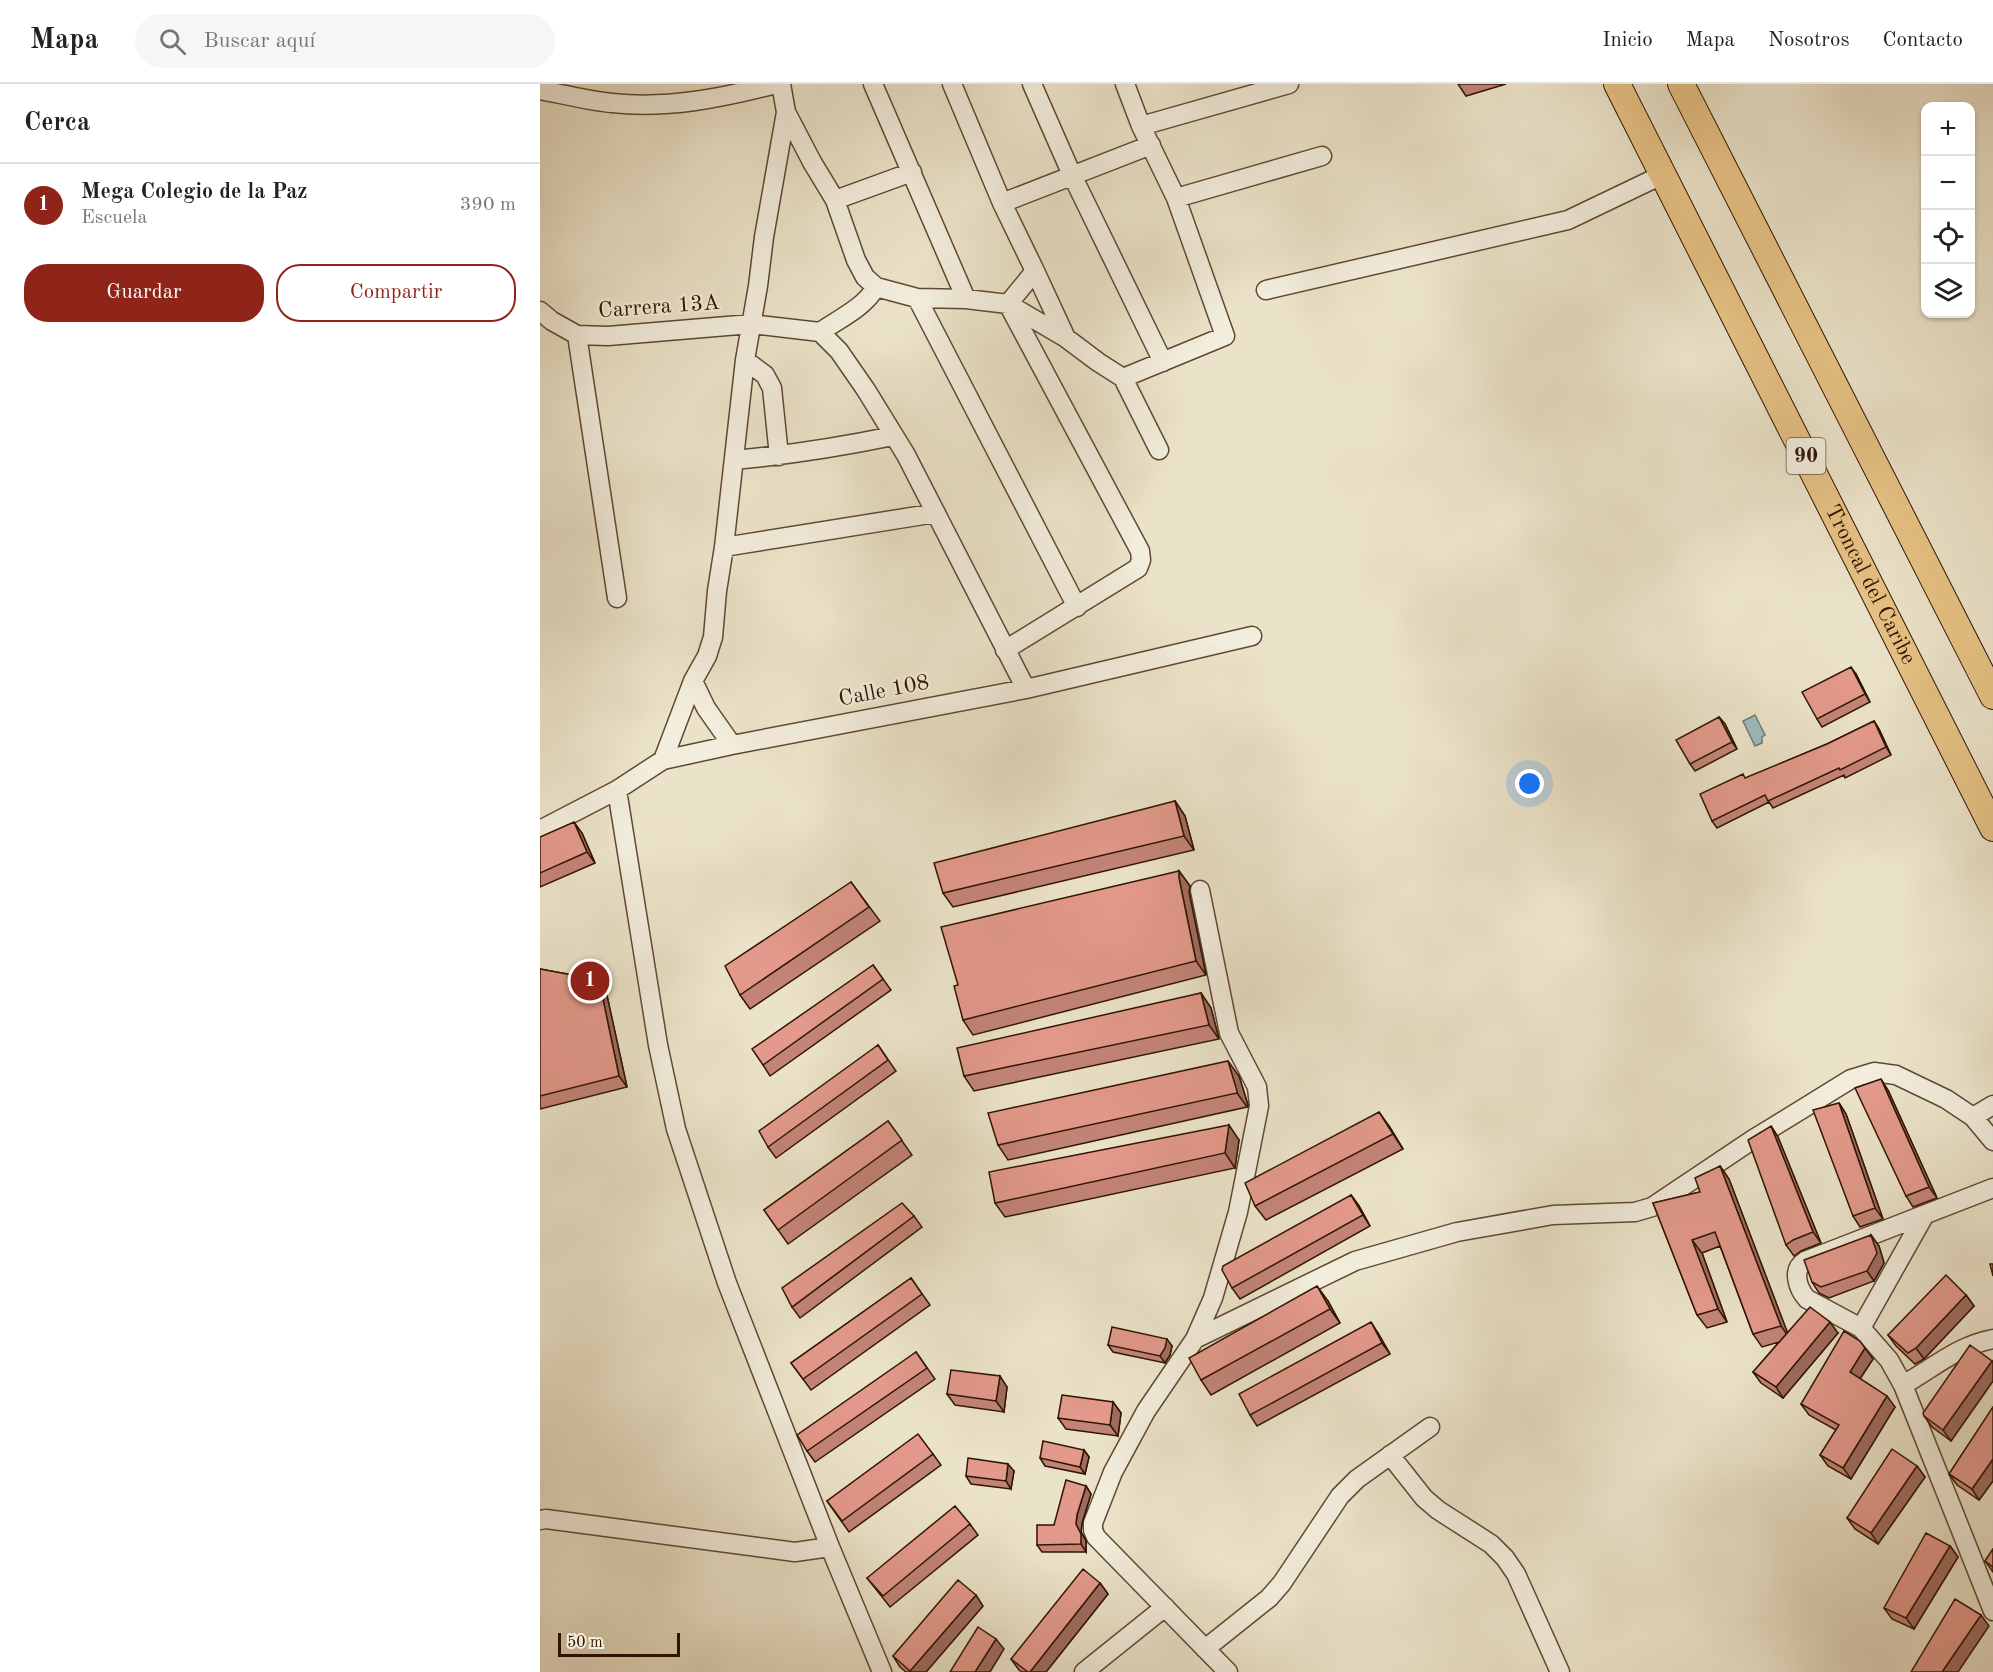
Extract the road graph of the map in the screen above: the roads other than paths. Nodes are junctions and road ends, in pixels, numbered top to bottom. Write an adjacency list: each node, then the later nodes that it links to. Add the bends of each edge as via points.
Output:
1 (776, 84): 10 (street, via 733,96 654,105 612,104)
2 (781, 84): 11 (street)
3 (873, 84): 15 (street)
4 (952, 84): 20 (street)
5 (1032, 84): 17 (street)
6 (1125, 84): 12 (street)
7 (1289, 84): 12 (street)
8 (1617, 84): 16 (highway, Troncal del Caribe / 90)
9 (1681, 84): 47 (highway, 90)
10 (540, 90)
11 (786, 112): 19 (street); 28 (street)
12 (1141, 126): 13 (street)
13 (1151, 145): 17 (street); 18 (street)
14 (1322, 156): 18 (street)
15 (912, 172): 19 (street); 25 (street)
16 (1664, 174): 23 (street, via 1568,220); 51 (highway, Troncal del Caribe / 90)
17 (1072, 175): 20 (street); 33 (street)
18 (1176, 198): 33 (street, via 1225,336)
19 (835, 200): 22 (street, via 856,260)
20 (1002, 204): 21 (street)
21 (1035, 271): 26 (street); 31 (street)
22 (876, 287): 24 (street); 29 (street, via 863,303)
23 (1266, 290)
24 (917, 298): 25 (street); 42 (street)
25 (966, 299): 26 (street)
26 (1008, 304): 31 (street); 42 (street, via 1140,551 1138,568)
27 (540, 311): 30 (street, Carrera 13A)
28 (751, 324): 29 (street, Carrera 13A); 30 (street, Carrera 13A); 32 (street)
29 (820, 332): 35 (street, via 839,351)
30 (577, 335): 41 (street)
31 (1066, 338): 34 (street)
32 (745, 360): 37 (street, via 765,375 772,387); 38 (street)
33 (1163, 362): 34 (street)
34 (1123, 378): 36 (street)
35 (893, 436): 37 (street); 39 (street)
36 (1159, 450)
37 (779, 456): 38 (street)
38 (734, 460): 40 (street)
39 (936, 513): 40 (street); 44 (street)
40 (724, 547): 45 (street, via 713,637)
41 (617, 598)
42 (1077, 607): 44 (street)
43 (1252, 636): 46 (street, Calle 108)
44 (1005, 650): 46 (street)
45 (693, 681): 48 (street); 49 (street)
46 (1026, 689): 48 (street, Calle 108)
47 (1993, 696)
48 (732, 745): 49 (street, Calle 108)
49 (663, 760): 50 (street, Calle 108)
50 (616, 790): 52 (street, Calle 108); 66 (street, via 658,1045 676,1129 727,1283)
51 (1993, 828)
52 (540, 830)
53 (1200, 890): 60 (street, via 1229,1033 1257,1088 1259,1106 1233,1232)
54 (1993, 1105): 55 (street)
55 (1973, 1117): 56 (street); 60 (street, via 1896,1075 1874,1072 1851,1079 1652,1207 1552,1215 1457,1232 1354,1261)
56 (1993, 1141)
57 (1993, 1188): 58 (street)
58 (1923, 1216): 59 (street); 59 (street, via 1799,1265 1797,1277 1807,1299)
59 (1861, 1328): 62 (street, via 1889,1360)
60 (1195, 1339): 67 (street, via 1146,1411 1113,1472 1093,1523 1096,1537)
61 (1993, 1339): 62 (street, via 1976,1342)
62 (1904, 1385): 68 (street)
63 (1430, 1427): 64 (street)
64 (1390, 1455): 69 (street, via 1340,1496 1269,1598); 73 (street, via 1424,1498 1505,1558)
65 (540, 1520): 66 (street, via 795,1552)
66 (830, 1547): 70 (street)
67 (1165, 1607): 69 (street); 71 (street)
68 (1993, 1611)
69 (1205, 1649): 72 (street)
70 (882, 1672)
71 (1084, 1672)
72 (1228, 1672)
73 (1560, 1672)

